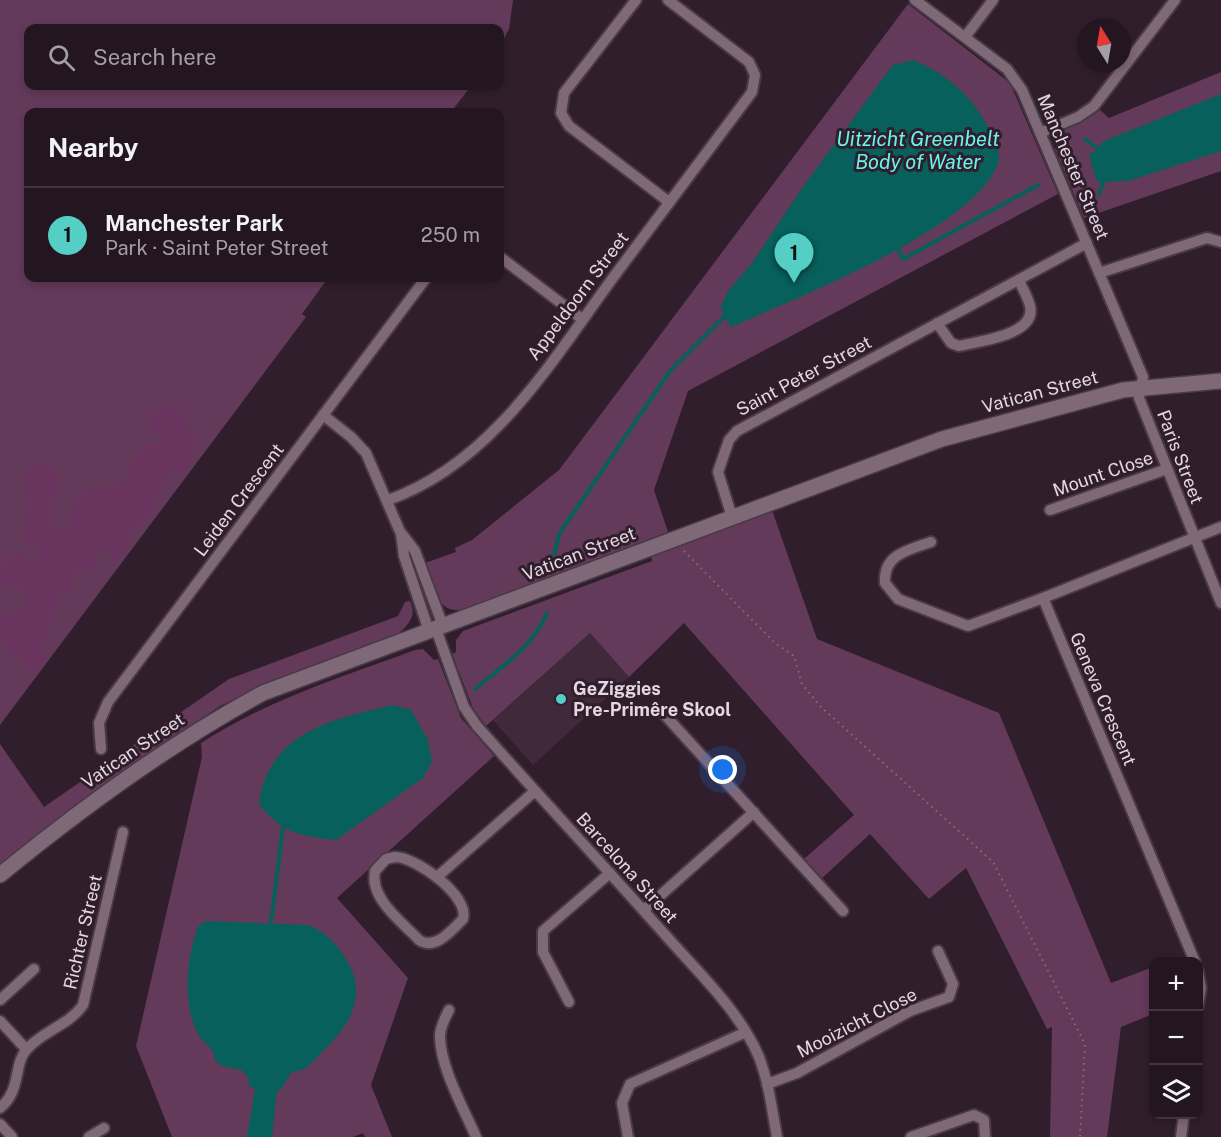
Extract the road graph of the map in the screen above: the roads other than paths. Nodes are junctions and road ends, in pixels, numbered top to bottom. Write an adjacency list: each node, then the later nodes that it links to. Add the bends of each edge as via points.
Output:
1 (636, 0): 8 (street, via 564,93 561,113 569,126)
2 (668, 0): 8 (street, Appeldoorn Street, via 749,62 755,75 752,92)
3 (915, 0): 6 (street, Manchester Street)
4 (993, 0): 6 (street)
5 (1175, 0): 7 (street, via 1094,106)
6 (965, 38): 7 (street, Manchester Street, via 1016,80)
7 (1040, 133): 10 (street, Manchester Street)
8 (669, 202): 15 (street, Appeldoorn Street)
9 (1221, 242): 12 (street, via 1207,238)
10 (1087, 243): 12 (street, Manchester Street); 13 (street, Saint Peter Street)
11 (504, 260): 15 (street)
12 (1099, 273): 18 (street, Manchester Street, via 1143,377)
13 (1019, 280): 16 (street, Saint Peter Street); 16 (street, via 1030,311 1021,329 959,346 951,343)
14 (423, 282): 19 (street, Leiden Crescent)
15 (582, 319): 21 (street, Appeldoorn Street, via 511,414 490,434 428,483)
16 (937, 323): 23 (street, Saint Peter Street, via 734,433 718,476)
17 (1221, 381): 18 (street, Vatican Street)
18 (1141, 389): 20 (street, Paris Street, via 1139,398); 23 (street, Vatican Street, via 1123,390 942,439)
19 (323, 415): 21 (street, Barcelona Street, via 366,453); 31 (street, Leiden Crescent, via 108,702 99,723)
20 (1167, 469): 22 (street, Mount Close); 25 (street, Paris Street)
21 (388, 500): 29 (street, Barcelona Street, via 401,534 404,556)
22 (1050, 510)
23 (732, 517): 29 (street, Vatican Street)
24 (1221, 527): 25 (street)
25 (1194, 538): 27 (street); 28 (street, Paris Street)
26 (931, 542): 27 (street, via 898,554 889,563 885,583 898,599 968,626)
27 (1043, 598): 41 (street, Geneva Crescent)
28 (1221, 603)
29 (436, 629): 32 (street, Barcelona Street, via 468,714); 36 (street, Vatican Street, via 263,693 220,716 66,821)
30 (664, 714): 33 (street)
31 (101, 749)
32 (535, 791): 35 (street, Barcelona Street); 37 (street)
33 (754, 812): 38 (street); 39 (street)
34 (123, 832): 48 (street, Richter Street, via 83,1005)
35 (610, 873): 38 (street, Barcelona Street); 44 (street, via 543,931 543,952)
36 (0, 875)
37 (437, 877): 37 (street, via 404,857 386,859 373,877 378,895 424,943 440,939 465,914 462,904)
38 (644, 910): 47 (street, Barcelona Street, via 717,993)
39 (843, 911)
40 (938, 951): 49 (street, Mooizicht Close, via 953,984 949,997 910,1011 797,1073)
41 (1193, 957)
42 (34, 969): 43 (street)
43 (0, 1000)
44 (569, 1002)
45 (449, 1010): 56 (street, via 440,1035 444,1060)
46 (0, 1021): 48 (street)
47 (744, 1033): 49 (street, Barcelona Street, via 759,1058); 57 (street, via 630,1084 622,1104)
48 (26, 1049): 50 (street, via 13,1093)
49 (767, 1084): 58 (street, Barcelona Street)
50 (0, 1108)
51 (1183, 1119): 61 (street)
52 (0, 1124): 54 (street)
53 (104, 1128): 55 (street)
54 (12, 1137)
55 (89, 1137)
56 (476, 1137)
57 (628, 1137)
58 (777, 1137)
59 (911, 1137): 60 (street, via 975,1114 984,1120)
60 (985, 1137)
61 (1181, 1137)

